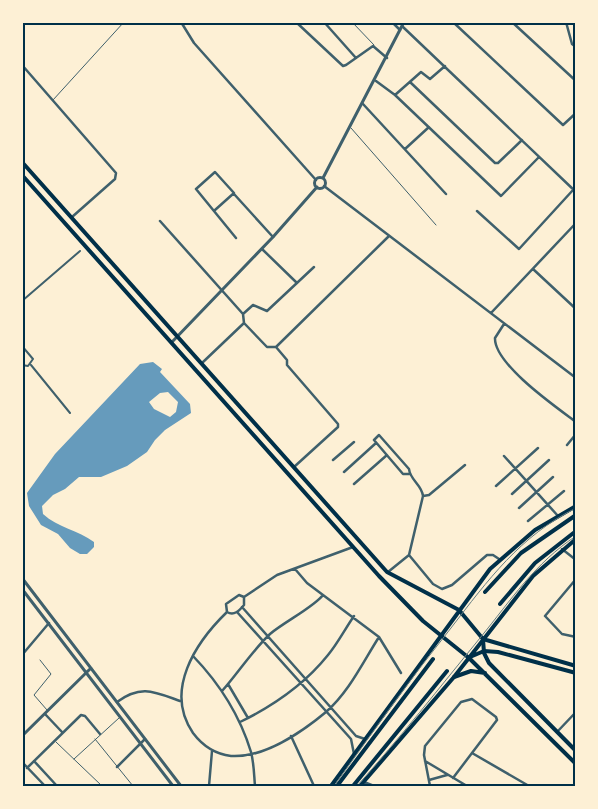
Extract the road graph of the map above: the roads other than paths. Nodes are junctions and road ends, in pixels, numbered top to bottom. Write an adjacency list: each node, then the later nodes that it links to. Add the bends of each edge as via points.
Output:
1 (124, 22): 21 (lane)
2 (181, 22): 32 (street, via 194,44)
3 (296, 22): 13 (street, via 340,65 346,66)
4 (324, 22): 13 (street)
5 (352, 22): 11 (lane)
6 (392, 22): 10 (street)
7 (453, 22): 23 (street, via 563,125)
8 (512, 22): 18 (street)
9 (566, 22): 12 (street, via 572,44)
10 (402, 27): 14 (street); 16 (street)
11 (375, 46): 13 (street); 14 (street)
12 (576, 47)
13 (356, 58)
14 (387, 58): 17 (street)
15 (22, 65): 21 (street)
16 (445, 66): 19 (street, via 432,78 421,72); 26 (street)
17 (376, 80): 20 (street); 22 (street)
18 (576, 81)
19 (410, 82): 20 (street); 26 (street, via 495,164)
20 (396, 95): 25 (street)
21 (52, 100): 40 (street, via 116,173 115,179)
22 (363, 104): 24 (street); 27 (street)
23 (576, 112)
24 (350, 127): 31 (street); 43 (lane)
25 (429, 127): 27 (street); 28 (street, via 501,196)
26 (522, 140): 28 (street)
27 (405, 150): 37 (street)
28 (539, 157): 35 (street)
29 (22, 162): 40 (main road)
30 (22, 175): 60 (main road)
31 (323, 178): 32 (street); 33 (street)
32 (316, 180): 34 (street)
33 (324, 186): 34 (street); 44 (street)
34 (318, 188): 45 (street)
35 (574, 191): 39 (street, via 519,249)
36 (234, 193): 38 (street); 38 (street, via 215,172 196,188); 45 (street)
37 (446, 194)
38 (215, 210): 46 (street)
39 (477, 211)
40 (72, 218): 59 (main road)
41 (160, 221): 52 (street)
42 (576, 223): 50 (street)
43 (436, 225)
44 (388, 236): 56 (street); 62 (street)
45 (273, 237): 47 (street)
46 (236, 238)
47 (262, 249): 51 (street); 52 (street)
48 (80, 251): 53 (street)
49 (314, 267): 51 (street)
50 (533, 269): 54 (street); 56 (street)
51 (297, 283): 55 (street, via 267,311 253,305)
52 (222, 290): 55 (street); 59 (street)
53 (22, 301)
54 (576, 309)
55 (243, 314): 57 (street)
56 (491, 314): 58 (street)
57 (244, 323): 62 (street, via 267,347); 63 (street)
58 (504, 324): 66 (street); 68 (street, via 495,338 500,350 527,385)
59 (177, 337): 60 (street); 63 (main road)
60 (172, 342): 99 (main road)
61 (22, 346): 65 (street, via 33,359)
62 (276, 347): 79 (street, via 287,360 287,365 339,426)
63 (200, 364): 79 (main road)
64 (22, 365): 65 (street)
65 (30, 365): 67 (street)
66 (576, 378)
67 (70, 413)
68 (576, 422)
69 (576, 434): 72 (street)
70 (354, 442): 76 (street)
71 (376, 443): 74 (street); 81 (street); 82 (street, via 374,440 379,435 409,468)
72 (567, 445)
73 (538, 448): 80 (street)
74 (387, 455): 82 (street, via 403,474); 85 (street)
75 (504, 456): 80 (street)
76 (333, 460)
77 (550, 460): 84 (street)
78 (465, 465): 90 (street, via 429,495)
79 (293, 469): 105 (main road)
80 (515, 469): 84 (street); 86 (street)
81 (344, 472)
82 (410, 474): 90 (street, via 423,490)
83 (554, 477): 88 (street)
84 (526, 481): 88 (street); 89 (street)
85 (354, 484)
86 (496, 486)
87 (564, 491): 91 (street)
88 (537, 492): 91 (street); 93 (street)
89 (512, 494)
90 (423, 496): 101 (street)
91 (548, 504): 95 (street); 96 (street)
92 (576, 506): 95 (main road)
93 (519, 508)
94 (576, 515): 109 (main road, via 521,553)
95 (558, 516): 102 (main road)
96 (528, 521)
97 (576, 531): 112 (main road, via 535,563)
98 (576, 539): 100 (main road)
99 (353, 547): 104 (street); 120 (main road, via 400,598)
100 (562, 549): 103 (street); 123 (main road, via 533,576)
101 (409, 555): 102 (street, via 433,584 442,588 452,585 487,555); 105 (street)
102 (499, 559): 114 (main road)
103 (576, 560)
104 (295, 569): 110 (street); 111 (street, via 266,581)
105 (387, 572): 114 (main road)
106 (22, 578): 118 (street)
107 (576, 578): 124 (street, via 545,616 562,634)
108 (22, 589): 119 (street)
109 (485, 592)
110 (323, 594): 117 (street); 121 (street)
111 (244, 597): 113 (street); 115 (street, via 234,596 226,604)
112 (500, 604)
113 (242, 607): 116 (street); 121 (street)
114 (459, 610): 120 (main road); 123 (main road)
115 (227, 612): 116 (street); 128 (street, via 214,625)
116 (237, 612): 125 (street)
117 (354, 616): 122 (street); 140 (street, via 329,654)
118 (54, 620): 119 (street); 133 (street)
119 (49, 624): 127 (street); 135 (street)
120 (441, 635): 129 (main road); 160 (main road)
121 (268, 636): 125 (street); 140 (street)
122 (379, 637): 136 (street); 146 (street, via 355,678)
123 (484, 638): 126 (main road); 129 (main road); 132 (main road)
124 (576, 638)
125 (263, 640): 141 (street); 142 (street)
126 (484, 650): 129 (main road); 137 (main road); 154 (main road, via 486,660)
127 (23, 652)
128 (194, 656): 143 (street); 144 (street, via 182,685)
129 (469, 658): 138 (main road); 139 (main road)
130 (433, 659): 190 (main road)
131 (40, 660): 147 (lane, via 52,674 34,694)
132 (576, 666)
133 (91, 668): 135 (street); 145 (street)
134 (446, 671): 191 (main road)
135 (86, 672): 147 (street); 150 (street)
136 (401, 673)
137 (576, 673)
138 (488, 675): 139 (main road, via 471,671); 172 (main road)
139 (454, 677): 179 (main road)
140 (306, 680): 142 (street); 146 (street)
141 (228, 684): 143 (street); 151 (street)
142 (302, 684): 148 (street); 151 (street)
143 (222, 691): 152 (street)
144 (180, 701): 145 (street, via 145,690); 163 (street, via 190,728)
145 (117, 702): 159 (street)
146 (330, 708): 148 (street); 160 (street, via 356,736)
147 (46, 712): 153 (street); 156 (street)
148 (326, 712): 157 (street); 167 (street, via 350,740 354,748)
149 (576, 712): 154 (street)
150 (120, 717): 155 (lane); 162 (street)
151 (248, 718): 152 (street)
152 (240, 722): 166 (street)
153 (62, 732): 155 (street, via 81,715); 161 (street)
154 (557, 732): 164 (main road)
155 (100, 734): 158 (lane)
156 (22, 736)
157 (291, 736): 166 (street); 188 (street)
158 (94, 739): 168 (lane); 173 (lane)
159 (145, 739): 162 (street); 177 (street)
160 (366, 739): 167 (main road)
161 (54, 740): 168 (lane); 169 (street)
162 (140, 743): 173 (street); 184 (street)
163 (212, 751): 166 (street, via 231,756); 186 (street)
164 (576, 751)
165 (472, 753): 170 (street, via 497,718 472,699 464,700 425,746); 176 (street); 196 (street)
166 (252, 754): 187 (street)
167 (353, 758): 189 (main road)
168 (74, 759): 182 (lane)
169 (34, 761): 174 (street); 181 (street)
170 (425, 761): 175 (street); 178 (street)
171 (22, 762): 174 (street)
172 (576, 764)
173 (117, 767): 183 (lane)
174 (27, 768): 180 (street)
175 (447, 775): 176 (street); 178 (street)
176 (453, 778): 195 (street)
177 (176, 780): 184 (street); 185 (street)
178 (429, 780): 194 (street)
179 (364, 782): 192 (main road); 193 (street)
180 (46, 786)
181 (58, 786)
182 (102, 786)
183 (133, 786)
184 (171, 786)
185 (181, 786)
186 (209, 786)
187 (255, 786)
188 (314, 786)
189 (331, 786)
190 (337, 786)
191 (353, 786)
192 (360, 786)
193 (374, 786)
194 (430, 786)
195 (467, 786)
196 (530, 786)

